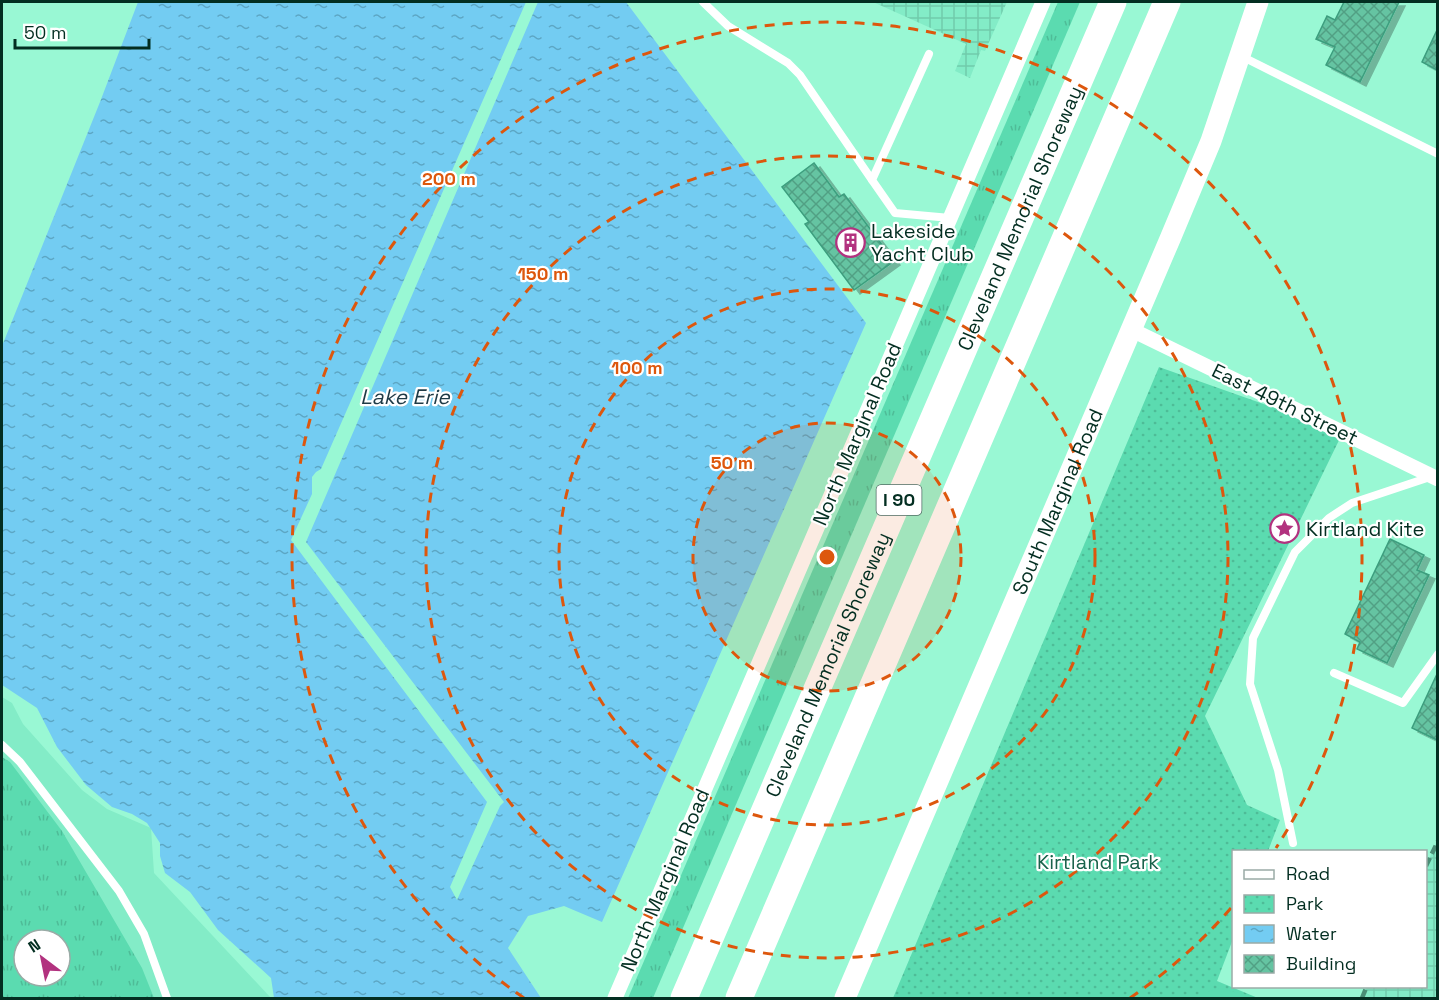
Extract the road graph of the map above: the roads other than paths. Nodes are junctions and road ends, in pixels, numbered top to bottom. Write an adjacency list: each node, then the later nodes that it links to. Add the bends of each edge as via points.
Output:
1 (703, 2): 9 (lane, via 728,26 788,63 800,75)
2 (1043, 2): 10 (street, North Marginal Road)
3 (1113, 2): 19 (highway, Cleveland Memorial Shoreway / I 90)
4 (1167, 2): 20 (highway, I 90)
5 (1258, 2): 7 (street, South Marginal Road)
6 (928, 54): 9 (lane)
7 (1240, 56): 8 (lane); 11 (street, South Marginal Road, via 1211,141)
8 (1437, 154)
9 (872, 180): 10 (lane, via 896,213)
10 (950, 218): 18 (street, North Marginal Road)
11 (1132, 330): 12 (street, East 49th Street); 21 (street, South Marginal Road)
12 (1434, 478): 16 (lane, via 1352,503 1329,518 1296,552 1253,638 1250,684 1278,770)
13 (1437, 654): 14 (lane, via 1403,704)
14 (1334, 673)
15 (2, 745): 17 (lane, via 20,762 119,891 144,934)
16 (1293, 843)
17 (167, 999)
18 (615, 999)
19 (684, 999)
20 (739, 999)
21 (845, 999)

